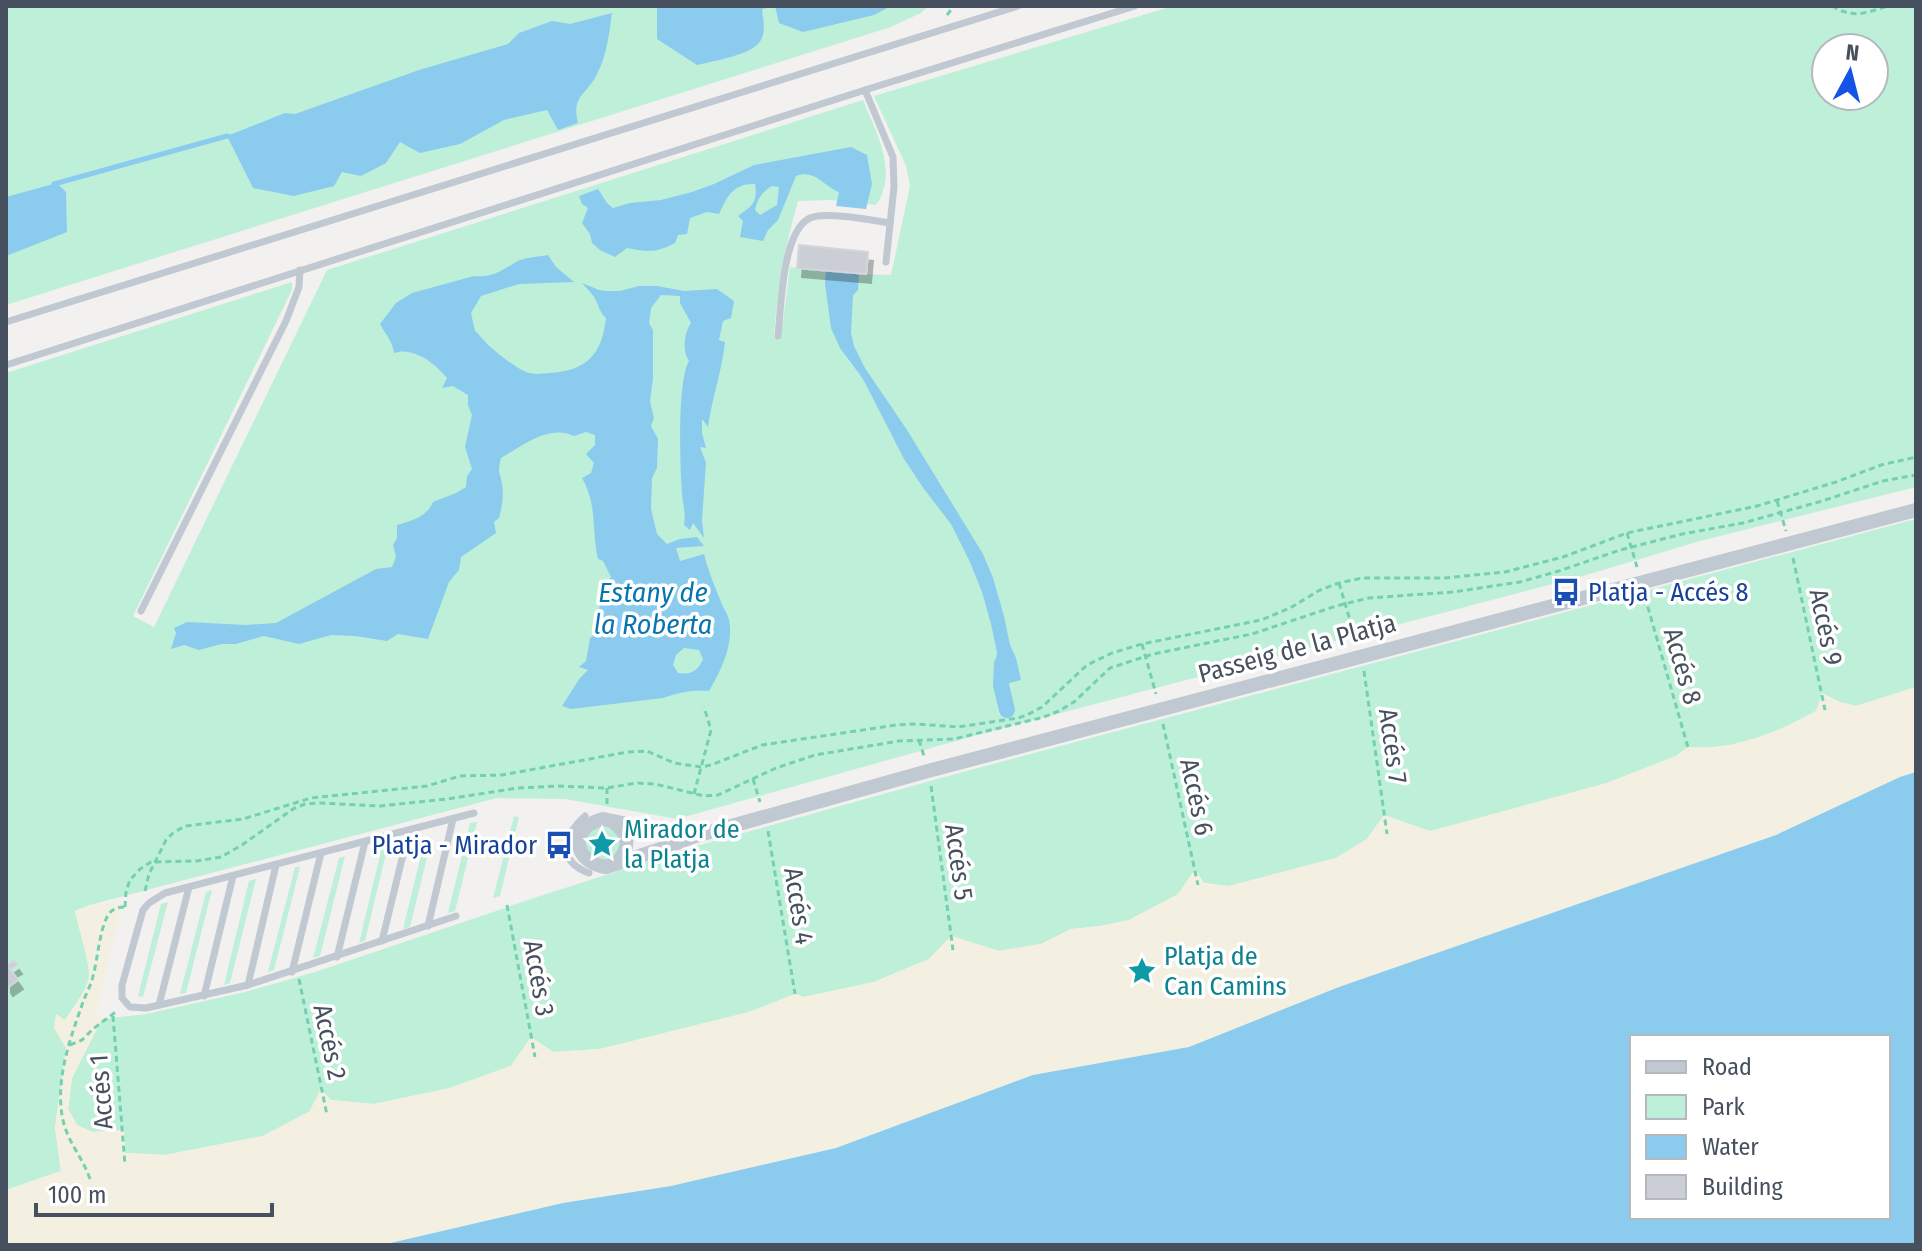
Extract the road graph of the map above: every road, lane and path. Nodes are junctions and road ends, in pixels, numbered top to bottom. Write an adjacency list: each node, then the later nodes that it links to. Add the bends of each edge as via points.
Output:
1 (1018, 6): 9 (lane)
2 (1135, 6): 5 (lane)
3 (1832, 6): 4 (path, via 1859,14)
4 (1888, 6)
5 (865, 90): 6 (lane, via 893,157); 8 (lane)
6 (890, 223): 7 (lane); 10 (lane, via 834,216 812,217 801,224 786,265)
7 (886, 262)
8 (300, 270): 11 (lane); 25 (lane, via 286,321)
9 (6, 322)
10 (778, 336)
11 (6, 365)
12 (1916, 457): 14 (path)
13 (1916, 475): 16 (path)
14 (1777, 501): 16 (path); 17 (path)
15 (1916, 510): 50 (street, Passeig de la Platja)
16 (1781, 513): 18 (path); 19 (path)
17 (1627, 533): 19 (path); 22 (path, via 1505,572)
18 (1787, 536)
19 (1631, 547): 21 (path); 24 (path, via 1520,582 1384,595)
20 (1791, 550): 32 (path, Accés 9)
21 (1639, 575)
22 (1339, 583): 24 (path); 26 (path, via 1261,620)
23 (1643, 590): 35 (path, Accés 8)
24 (1345, 604): 27 (path); 28 (path, via 1262,632)
25 (141, 611)
26 (1142, 644): 28 (path); 37 (path, via 1087,665 1042,707 1018,718 958,727 896,725 762,745)
27 (1359, 649)
28 (1145, 656): 30 (path); 34 (path, via 1110,668 1059,711 954,739)
29 (1363, 663): 49 (path, Accés 7)
30 (1158, 702)
31 (704, 707): 37 (path, via 711,730)
32 (1825, 710)
33 (1162, 716): 58 (path, Accés 6)
34 (919, 740): 36 (path); 39 (path, via 815,755)
35 (1689, 751)
36 (926, 763)
37 (701, 767): 41 (path); 53 (path, via 639,750 502,775 460,776 427,786 311,798 243,819 179,829)
38 (930, 778): 67 (path, Accés 5)
39 (753, 779): 41 (path, via 718,795); 42 (path)
40 (607, 788): 41 (path, via 644,783); 45 (path); 53 (path, via 518,788 380,806 305,804 221,857)
41 (694, 794)
42 (762, 809)
43 (474, 813): 46 (lane)
44 (585, 816): 56 (lane, via 573,830 567,856)
45 (609, 816): 50 (street, Passeig de la Platja); 54 (street, via 625,832 627,844); 54 (street, via 584,829 580,850 594,865)
46 (453, 819): 48 (lane); 65 (lane)
47 (767, 823): 71 (path, Accés 4)
48 (409, 830): 51 (lane); 66 (lane)
49 (1387, 834)
50 (692, 837): 54 (street, Passeig de la Platja)
51 (365, 842): 52 (lane); 68 (lane)
52 (321, 853): 55 (lane); 69 (lane)
53 (154, 862): 60 (path, via 145,887); 62 (path, via 130,880)
54 (616, 864)
55 (276, 865): 57 (lane); 70 (lane)
56 (589, 873)
57 (233, 876): 59 (lane); 72 (lane)
58 (1198, 885)
59 (189, 887): 60 (lane); 74 (lane)
60 (149, 903): 63 (lane)
61 (507, 905): 77 (path, Accés 3)
62 (125, 907): 63 (path); 76 (path, via 112,910 105,920 93,978)
63 (143, 910): 73 (lane, via 122,985)
64 (456, 916): 65 (lane)
65 (428, 926): 66 (lane)
66 (382, 941): 68 (lane)
67 (953, 950)
68 (337, 957): 69 (lane)
69 (295, 974): 70 (lane); 78 (path, Accés 2)
70 (248, 985): 72 (lane)
71 (795, 994)
72 (204, 996): 74 (lane)
73 (125, 1002): 74 (lane, via 137,1008); 75 (path, Accés 1)
74 (159, 1005)
75 (113, 1016): 76 (path, Accés 1); 79 (path, Accés 1)
76 (70, 1045): 80 (path, via 61,1108 69,1141)
77 (535, 1057)
78 (327, 1115)
79 (125, 1165)
80 (90, 1179)

